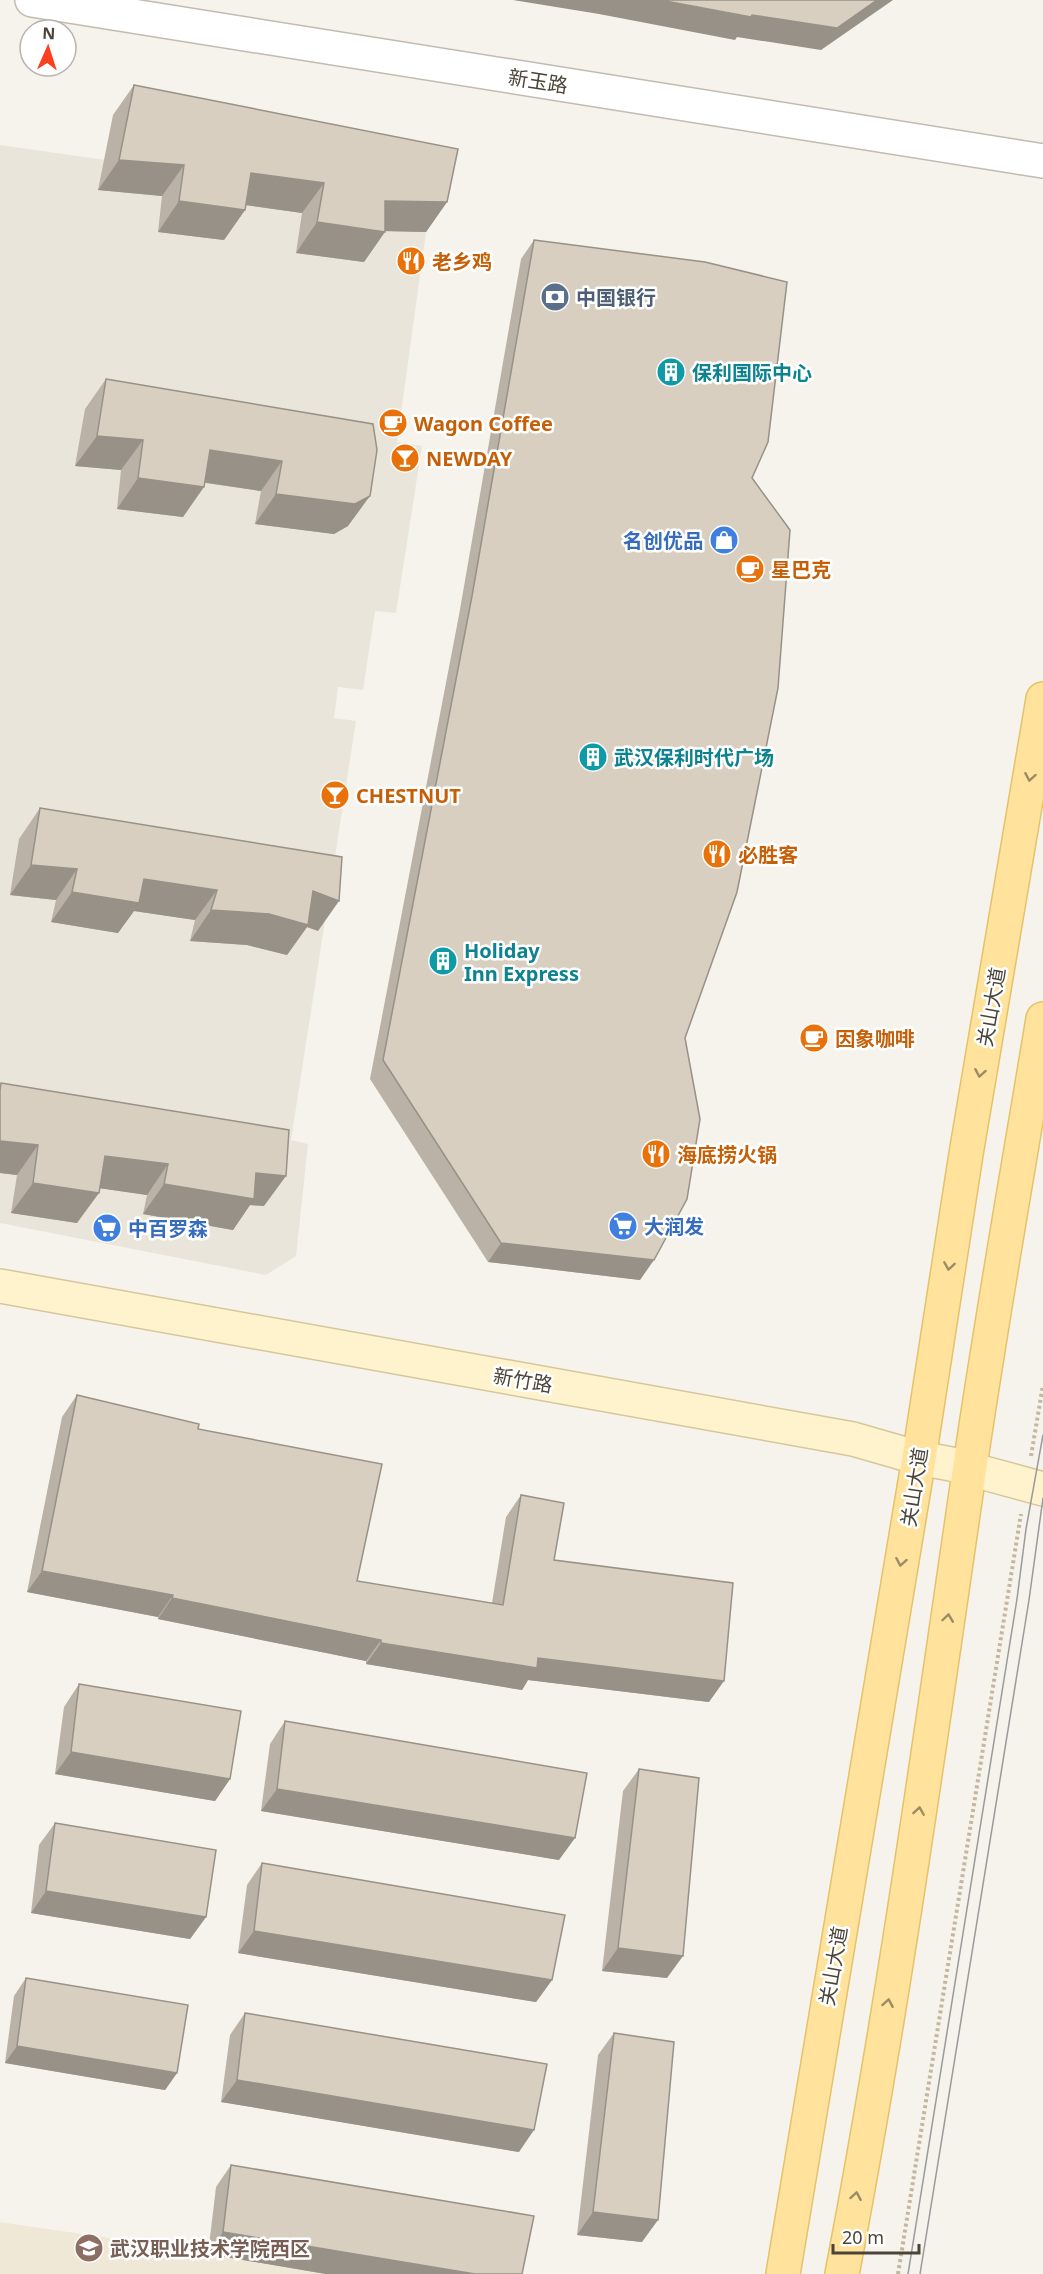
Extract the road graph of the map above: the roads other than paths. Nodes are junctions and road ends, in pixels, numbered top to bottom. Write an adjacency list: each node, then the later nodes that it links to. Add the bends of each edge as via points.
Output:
1 (32, 0): 2 (street, 新玉路)
2 (1043, 161)
3 (1043, 699): 6 (main road, 关山大道, one-way to 6)
4 (1043, 1019): 7 (main road)
5 (0, 1286): 6 (main road, 新竹路, via 853,1439)
6 (919, 1458): 7 (main road, 新竹路); 9 (main road, 关山大道, one-way to 9)
7 (969, 1469): 8 (main road, 新竹路); 10 (main road, one-way to 7, via 899,1937)
8 (1034, 1487)
9 (783, 2274)
10 (842, 2274)

